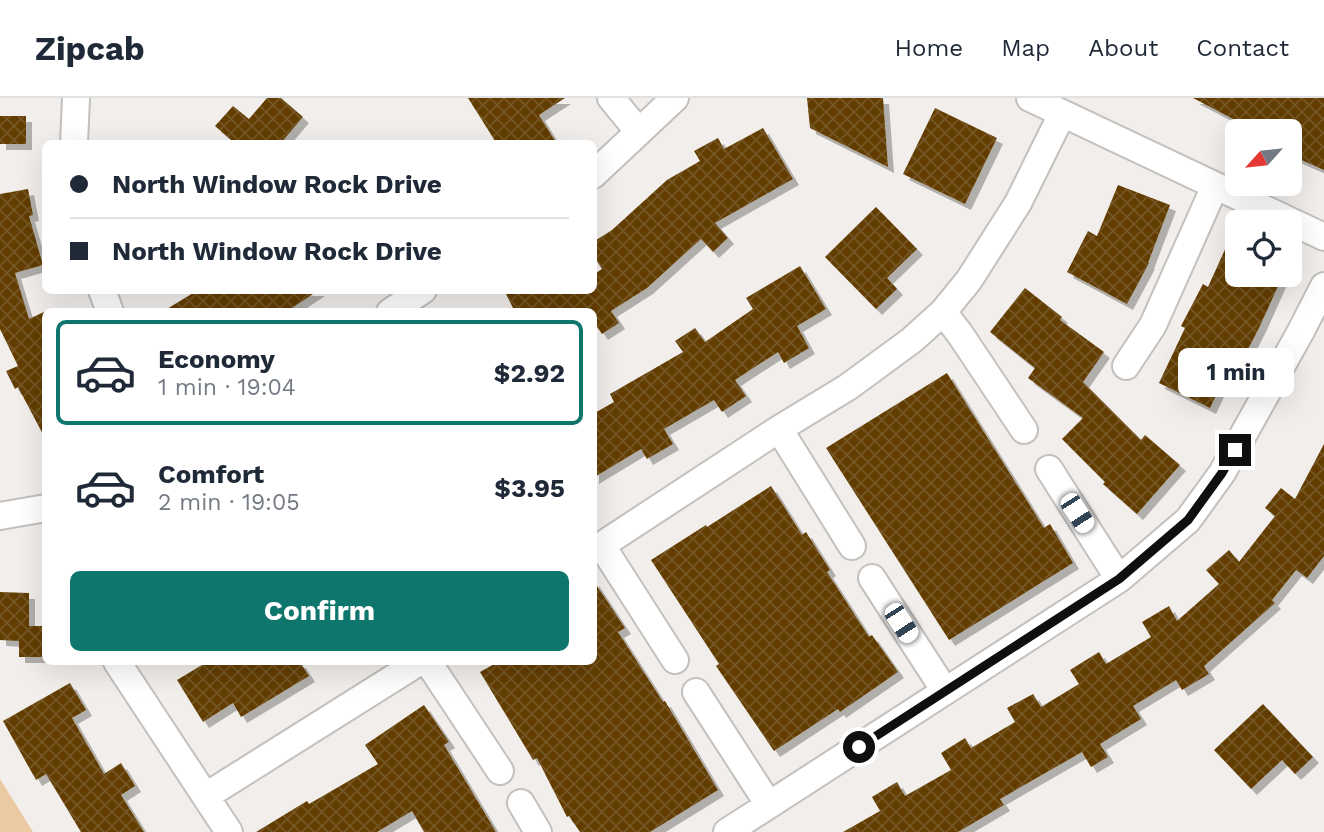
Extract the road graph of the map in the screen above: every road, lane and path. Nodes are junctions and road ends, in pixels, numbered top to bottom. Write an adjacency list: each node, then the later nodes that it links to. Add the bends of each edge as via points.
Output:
1 (76, 98): 7 (street)
2 (611, 98): 6 (street)
3 (675, 98): 6 (street)
4 (1030, 98): 5 (street)
5 (1062, 114): 9 (street); 14 (street, via 1018,203 969,281)
6 (639, 132): 8 (street)
7 (74, 140)
8 (597, 171)
9 (1215, 186): 10 (street); 15 (street, via 1153,325)
10 (1324, 237)
11 (1324, 286): 24 (street, via 1222,473 1188,520)
12 (417, 294): 13 (street)
13 (396, 308)
14 (943, 312): 16 (street, via 848,387); 17 (street)
15 (1126, 366)
16 (779, 429): 21 (street); 22 (street)
17 (1024, 430)
18 (1049, 469): 24 (street)
19 (42, 509): 20 (street)
20 (0, 516)
21 (852, 545)
22 (598, 549): 25 (street)
23 (872, 578): 29 (street)
24 (1119, 579): 29 (street)
25 (675, 660)
26 (119, 665): 32 (street)
27 (414, 665): 32 (street)
28 (430, 665): 31 (street)
29 (945, 691): 34 (street)
30 (696, 692): 34 (street)
31 (500, 771)
32 (206, 796): 35 (street)
33 (520, 803): 36 (street)
34 (769, 805): 37 (street)
35 (229, 832)
36 (538, 832)
37 (727, 832)

